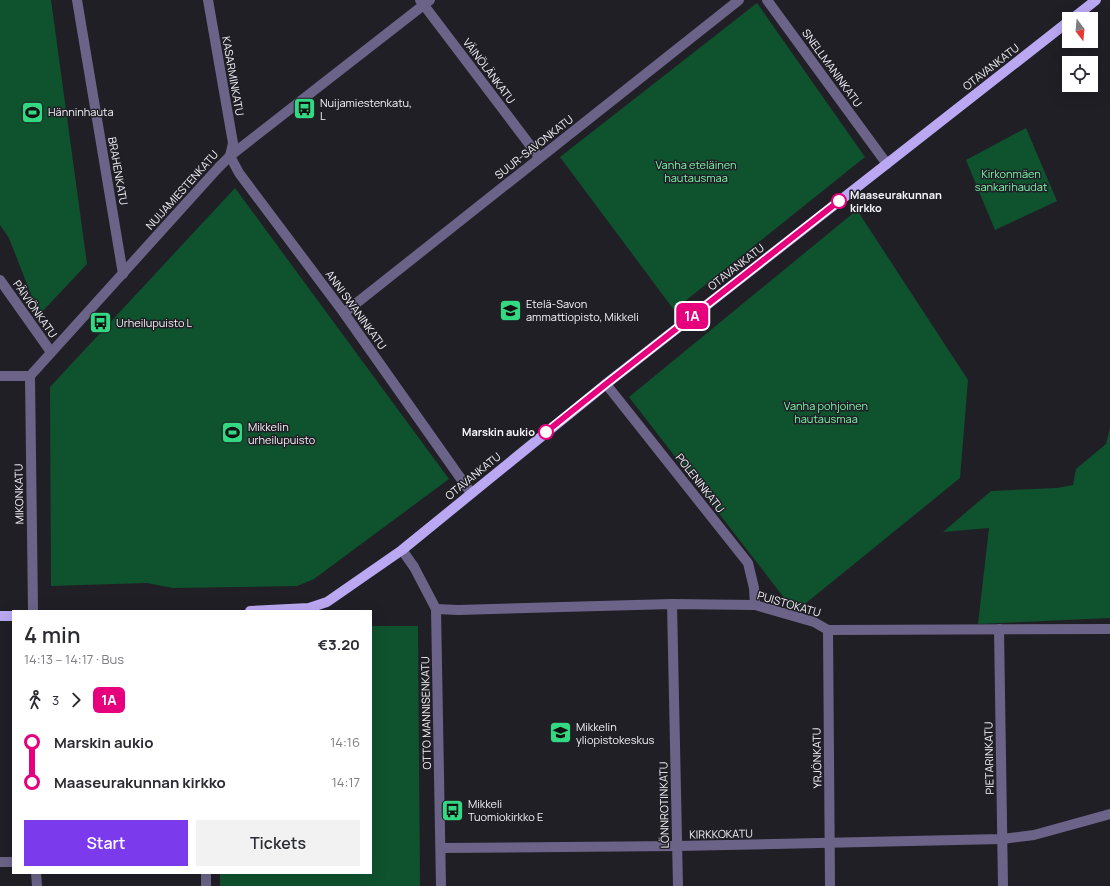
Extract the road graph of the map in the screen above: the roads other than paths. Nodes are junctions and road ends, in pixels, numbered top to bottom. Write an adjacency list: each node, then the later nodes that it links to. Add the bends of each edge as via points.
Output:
1 (76, 0): 12 (street, BRAHENKATU)
2 (208, 0): 9 (street, KASARMINKATU, via 233,143)
3 (739, 0): 10 (street, SUUR-SAVONKATU)
4 (767, 0): 11 (street, SNELLMANINKATU)
5 (1096, 0): 7 (main road)
6 (425, 2): 9 (street, NUIJAMIESTENKATU); 10 (street, VÄINÖLÄNKATU)
7 (1081, 12)
8 (1062, 26): 11 (main road, OTAVANKATU)
9 (230, 156): 12 (street, NUIJAMIESTENKATU); 14 (street, ANNI SWANINKATU, via 239,173)
10 (539, 157): 14 (street, SUUR-SAVONKATU)
11 (887, 164): 18 (main road, OTAVANKATU)
12 (123, 274): 15 (street, NUIJAMIESTENKATU)
13 (0, 280): 15 (street, PÄIVIÖNKATU)
14 (344, 313): 19 (street, ANNI SWANINKATU)
15 (51, 352): 17 (street, NUIJAMIESTENKATU)
16 (0, 376): 17 (street)
17 (30, 376): 24 (street, MIKONKATU)
18 (606, 384): 19 (main road, OTAVANKATU); 22 (street, POLENINKATU, via 748,563)
19 (472, 493): 20 (main road, OTAVANKATU)
20 (402, 550): 23 (street, OTTO MANNISENKATU); 25 (main road, OTAVANKATU, via 327,602 309,608)
21 (672, 604): 22 (street, PUISTOKATU); 23 (street, PUISTOKATU); 34 (street, LÖNNROTINKATU)
22 (755, 605): 30 (street, PUISTOKATU, via 814,622)
23 (436, 609): 35 (street, OTTO MANNISENKATU)
24 (33, 610)
25 (270, 610)
26 (0, 616): 27 (main road)
27 (12, 616)
28 (999, 629): 29 (street, PUISTOKATU); 30 (street, PUISTOKATU); 32 (street, PIETARINKATU)
29 (1110, 629)
30 (828, 630): 33 (street, YRJÖNKATU)
31 (1110, 814): 32 (street, KIRKKOKATU, via 1034,835)
32 (1002, 839): 33 (street, KIRKKOKATU); 45 (street, PIETARINKATU)
33 (831, 843): 34 (street, KIRKKOKATU); 44 (street, YRJÖNKATU)
34 (677, 846): 35 (street, KIRKKOKATU); 43 (street, LÖNNROTINKATU)
35 (441, 848): 42 (street, OTTO MANNISENKATU)
36 (0, 862): 37 (street)
37 (12, 862)
38 (36, 874): 40 (street)
39 (206, 874): 41 (street)
40 (36, 886)
41 (206, 886)
42 (441, 886)
43 (678, 886)
44 (830, 886)
45 (1003, 886)

